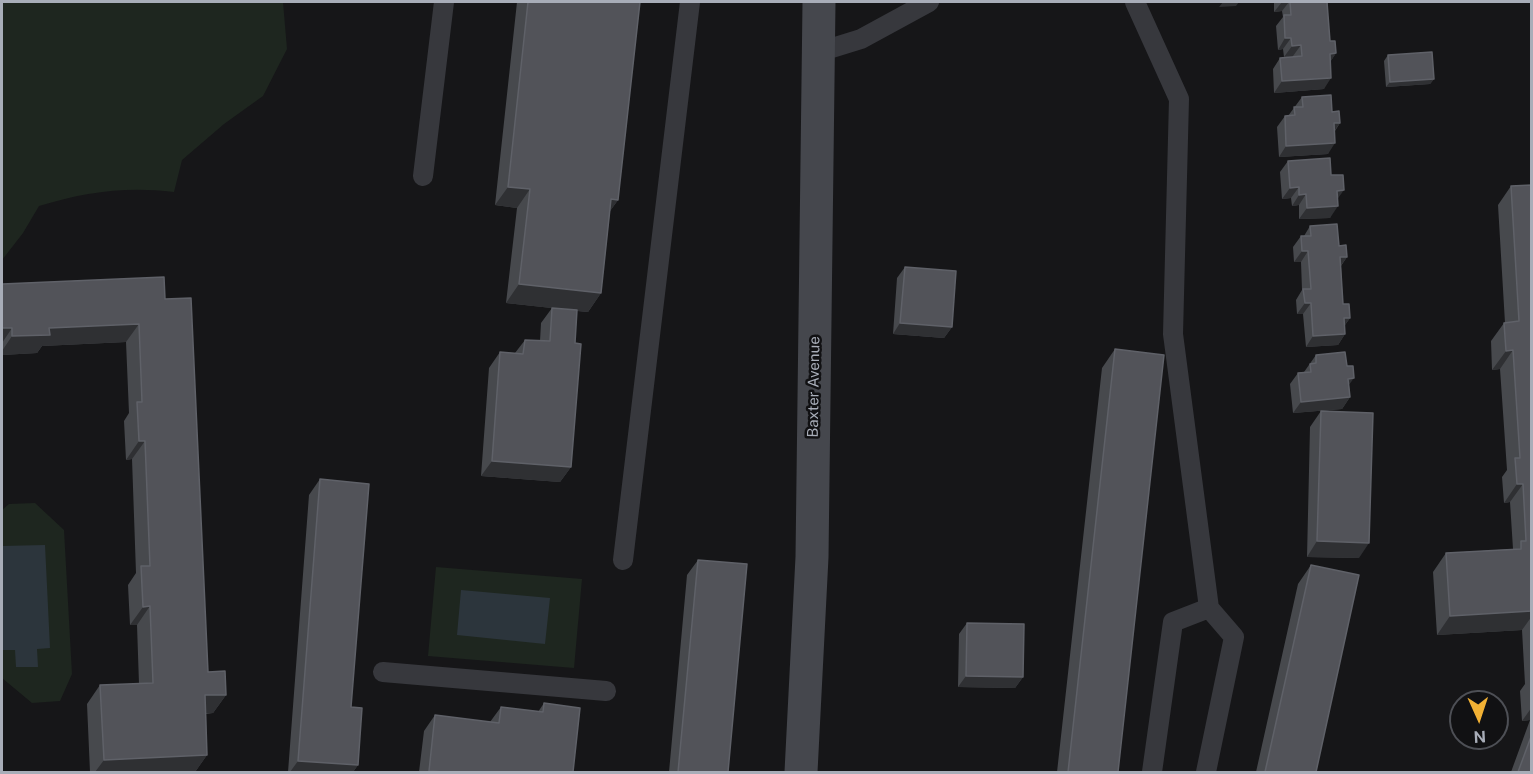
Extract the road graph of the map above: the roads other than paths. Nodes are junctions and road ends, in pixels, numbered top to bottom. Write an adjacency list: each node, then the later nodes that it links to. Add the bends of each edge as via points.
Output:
1 (444, 2): 7 (lane)
2 (690, 2): 8 (lane)
3 (819, 2): 6 (street, Baxter Avenue)
4 (929, 2): 6 (lane, via 861,39)
5 (1135, 2): 9 (lane, via 1179,99 1173,334)
6 (819, 52): 12 (street, Baxter Avenue, via 812,557)
7 (423, 176)
8 (623, 560)
9 (1209, 608): 13 (lane, via 1173,622); 14 (lane, via 1234,637)
10 (383, 672): 11 (lane)
11 (606, 691)
12 (801, 772)
13 (1152, 772)
14 (1206, 772)

